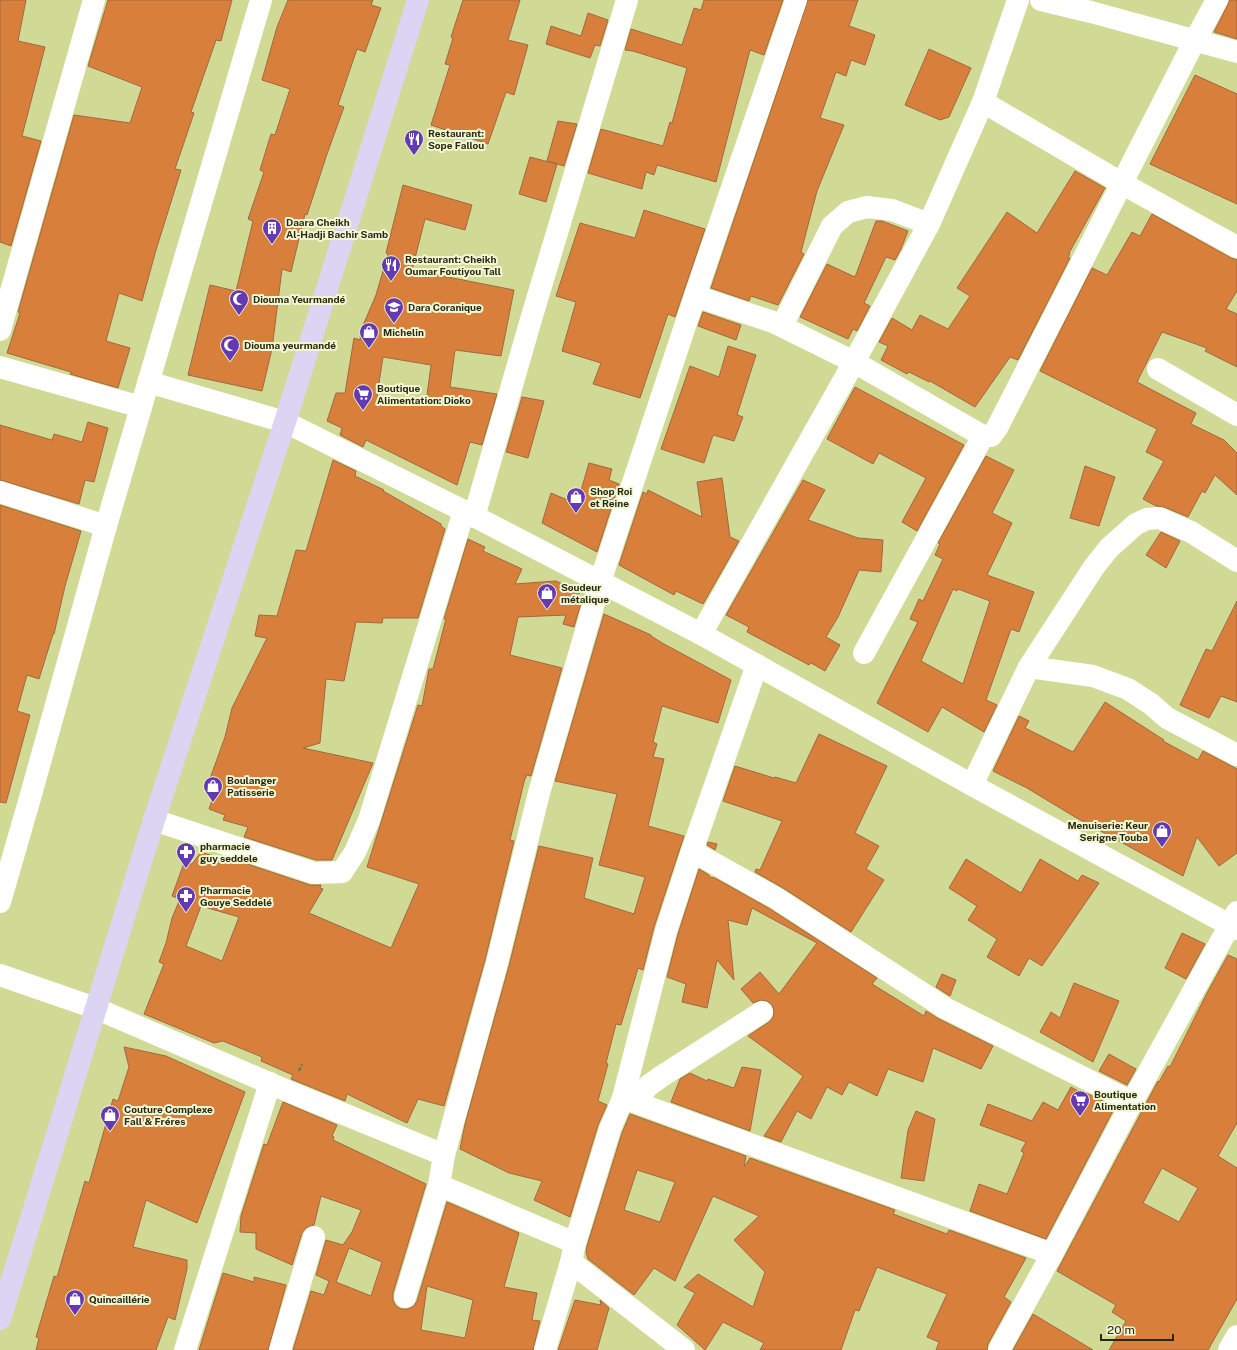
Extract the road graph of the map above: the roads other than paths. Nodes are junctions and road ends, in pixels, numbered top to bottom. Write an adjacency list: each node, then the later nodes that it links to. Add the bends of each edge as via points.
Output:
1 (94, 0): 18 (street)
2 (261, 0): 22 (street)
3 (418, 0): 25 (highway)
4 (627, 0): 28 (street, via 532,316)
5 (796, 0): 16 (street)
6 (1018, 0): 12 (street)
7 (1041, 0): 9 (street)
8 (1217, 0): 10 (street)
9 (1094, 6): 10 (street)
10 (1195, 40): 11 (street); 13 (street)
11 (1237, 52)
12 (983, 102): 13 (street); 14 (street)
13 (1123, 184): 15 (street); 26 (street, via 997,428 991,436)
14 (929, 224): 17 (street, via 892,210 867,207 848,212 832,226); 19 (street)
15 (1237, 247)
16 (695, 296): 17 (street); 31 (street)
17 (782, 326): 19 (street)
18 (0, 330)
19 (854, 362): 26 (street); 32 (street)
20 (0, 367): 23 (street)
21 (1158, 369): 24 (street)
22 (148, 382): 23 (street); 25 (street)
23 (140, 407): 29 (street)
24 (1237, 415)
25 (285, 422): 28 (street); 38 (highway)
26 (983, 436): 33 (street)
27 (0, 492): 29 (street)
28 (469, 514): 31 (street); 38 (street, via 369,820 355,852 342,872 314,873)
29 (106, 526): 40 (street)
30 (1237, 561): 35 (street, via 1191,532 1159,518 1147,519 1136,524 1109,548 1094,567)
31 (600, 582): 32 (street); 48 (street, via 539,793 497,963)
32 (701, 634): 34 (street)
33 (864, 654)
34 (757, 665): 37 (street); 39 (street)
35 (1029, 667): 36 (street, via 1092,676 1128,689 1167,718); 37 (street)
36 (1237, 755)
37 (972, 785): 41 (street)
38 (154, 820): 43 (highway)
39 (692, 851): 46 (street, via 666,931); 47 (street, via 776,898 945,1008)
40 (0, 902)
41 (1235, 922): 47 (street)
42 (0, 975): 43 (street)
43 (95, 1008): 45 (street); 54 (highway)
44 (762, 1012): 46 (street)
45 (270, 1083): 48 (street); 56 (street)
46 (629, 1100): 51 (street, via 610,1129); 52 (street)
47 (1132, 1102): 52 (street)
48 (444, 1155): 49 (street)
49 (439, 1185): 51 (street); 53 (street)
50 (314, 1237): 57 (street)
51 (573, 1252): 58 (street); 59 (street)
52 (1052, 1254): 60 (street)
53 (405, 1297)
54 (0, 1318)
55 (1237, 1336): 61 (street)
56 (185, 1350)
57 (280, 1350)
58 (545, 1350)
59 (684, 1350)
60 (999, 1350)
61 (1229, 1350)

